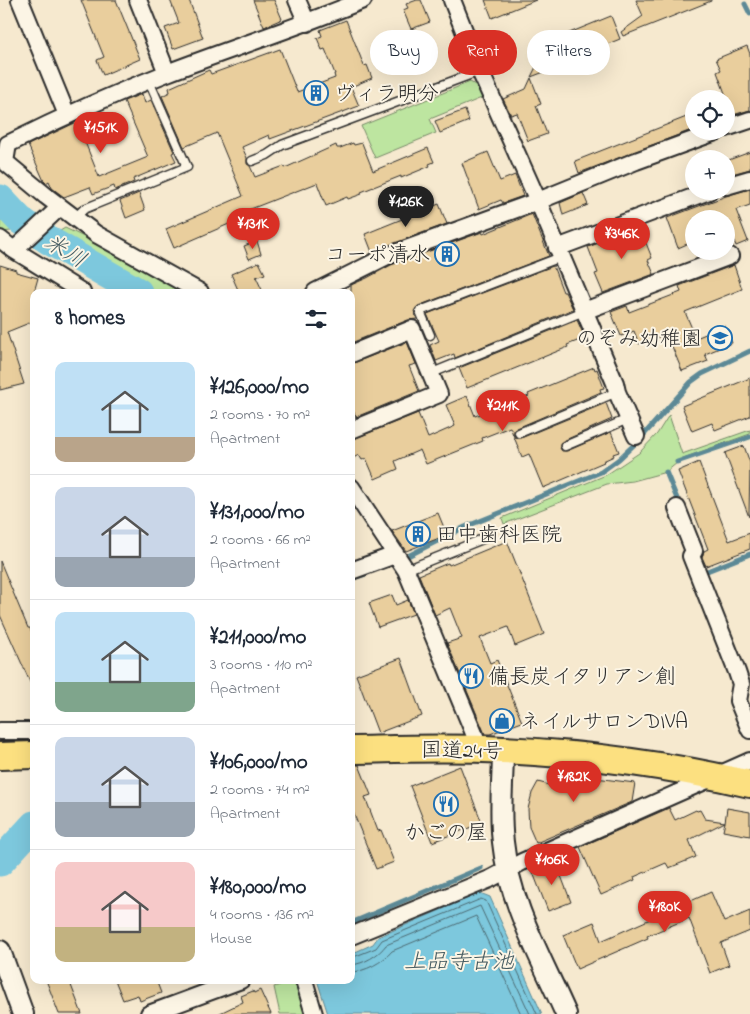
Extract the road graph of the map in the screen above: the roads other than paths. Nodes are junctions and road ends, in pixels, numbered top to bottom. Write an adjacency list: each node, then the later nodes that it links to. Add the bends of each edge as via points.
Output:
1 (20, 0): 12 (street)
2 (138, 0): 8 (street)
3 (297, 0): 6 (street)
4 (364, 0): 6 (street)
5 (452, 0): 7 (street)
6 (307, 23): 8 (street)
7 (464, 30)
8 (167, 73): 11 (street)
9 (469, 75): 17 (lane, via 282,145)
10 (482, 75): 21 (street)
11 (149, 80): 12 (street); 23 (lane, via 187,167 84,209)
12 (66, 115): 16 (street, via 8,144)
13 (750, 120): 14 (street)
14 (735, 125)
15 (693, 140): 21 (street)
16 (2, 160): 22 (street)
17 (252, 161)
18 (750, 179): 19 (street)
19 (735, 183)
20 (687, 200): 25 (street)
21 (538, 201): 25 (street); 29 (street, via 387,256)
22 (57, 210): 23 (street); 24 (street)
23 (75, 218): 28 (street, via 96,234)
24 (7, 243): 27 (street)
25 (559, 252): 30 (street); 31 (lane, via 420,311)
26 (720, 260): 30 (street)
27 (77, 289)
28 (195, 289)
29 (321, 289)
30 (584, 312): 33 (lane); 34 (street)
31 (430, 335)
32 (355, 352): 36 (street, via 412,329 439,394)
33 (437, 371)
34 (617, 392): 35 (street); 37 (lane)
35 (628, 419): 38 (street); 39 (lane)
36 (355, 428)
37 (519, 433)
38 (636, 436)
39 (565, 446)
40 (355, 493): 43 (street)
41 (677, 508): 46 (street, via 694,551 691,556 741,684 738,701)
42 (490, 536): 45 (lane)
43 (394, 555): 44 (street); 45 (street)
44 (355, 570)
45 (406, 570): 49 (street, via 475,736)
46 (750, 730)
47 (0, 731): 48 (street)
48 (30, 731)
49 (475, 749): 50 (highway, 国道24号); 51 (highway, 国道24号)
50 (355, 750)
51 (503, 750): 55 (highway, 国道24号, via 604,758); 57 (street, via 501,817)
52 (30, 755): 53 (highway)
53 (0, 756)
54 (750, 761): 55 (street)
55 (716, 776): 56 (highway, 国道24号); 57 (street)
56 (750, 784)
57 (507, 869): 58 (street); 65 (street, via 522,918)
58 (355, 934)
59 (0, 951): 62 (street)
60 (230, 984): 63 (street)
61 (305, 984): 64 (street)
62 (23, 1014)
63 (149, 1014)
64 (314, 1014)
65 (566, 1014)

